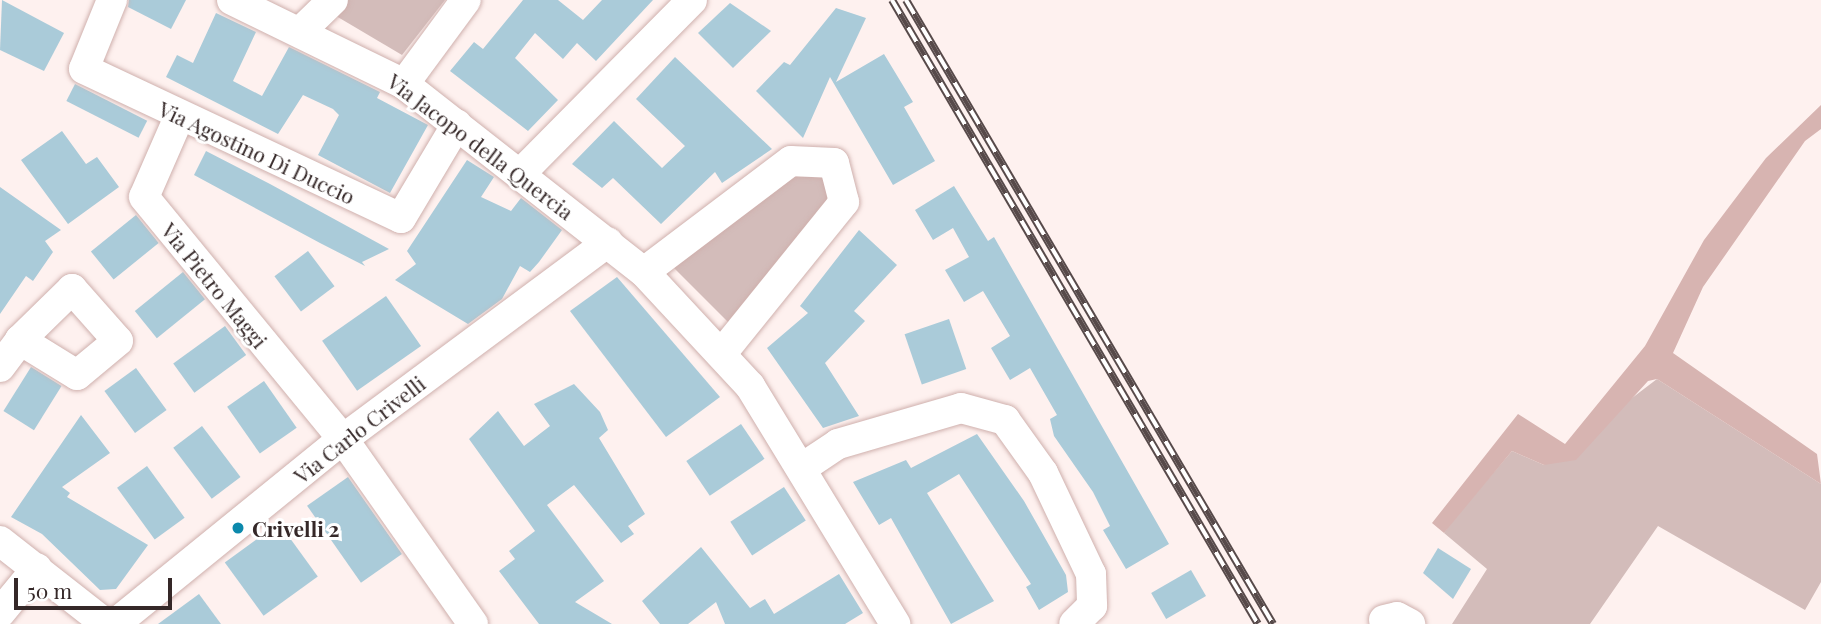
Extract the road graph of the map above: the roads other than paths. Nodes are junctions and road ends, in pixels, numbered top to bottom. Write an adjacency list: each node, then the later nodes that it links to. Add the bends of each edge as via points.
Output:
1 (112, 0): 8 (street, Via Agostino Di Duccio, via 84,69)
2 (232, 0): 6 (street, Via Jacopo della Quercia)
3 (333, 0): 6 (street)
4 (466, 0): 7 (street)
5 (692, 0): 10 (street)
6 (302, 30): 7 (street, Via Jacopo della Quercia)
7 (404, 84): 9 (street, Via Jacopo della Quercia)
8 (179, 117): 9 (street, Via Agostino Di Duccio, via 401,218); 16 (street, Via Pietro Maggi, via 144,197)
9 (457, 124): 10 (street, Via Jacopo della Quercia)
10 (521, 173): 11 (street, Via Jacopo della Quercia)
11 (608, 242): 12 (street, Via Jacopo della Quercia); 16 (street, Via Carlo Crivelli)
12 (644, 272): 14 (street, Via Jacopo della Quercia); 14 (street, via 791,161 834,163 844,202)
13 (20, 340): 15 (street)
14 (722, 353): 17 (street, Via Jacopo della Quercia)
15 (0, 367)
16 (343, 439): 22 (street, Via Carlo Crivelli); 23 (street)
17 (802, 468): 24 (street, Via Jacopo della Quercia); 25 (street, via 838,443 961,408 1005,420 1043,473 1091,574 1092,606)
18 (0, 541): 19 (street)
19 (37, 568): 20 (street); 21 (street)
20 (0, 613)
21 (106, 624)
22 (115, 624)
23 (473, 624)
24 (895, 624)
25 (1074, 624)

